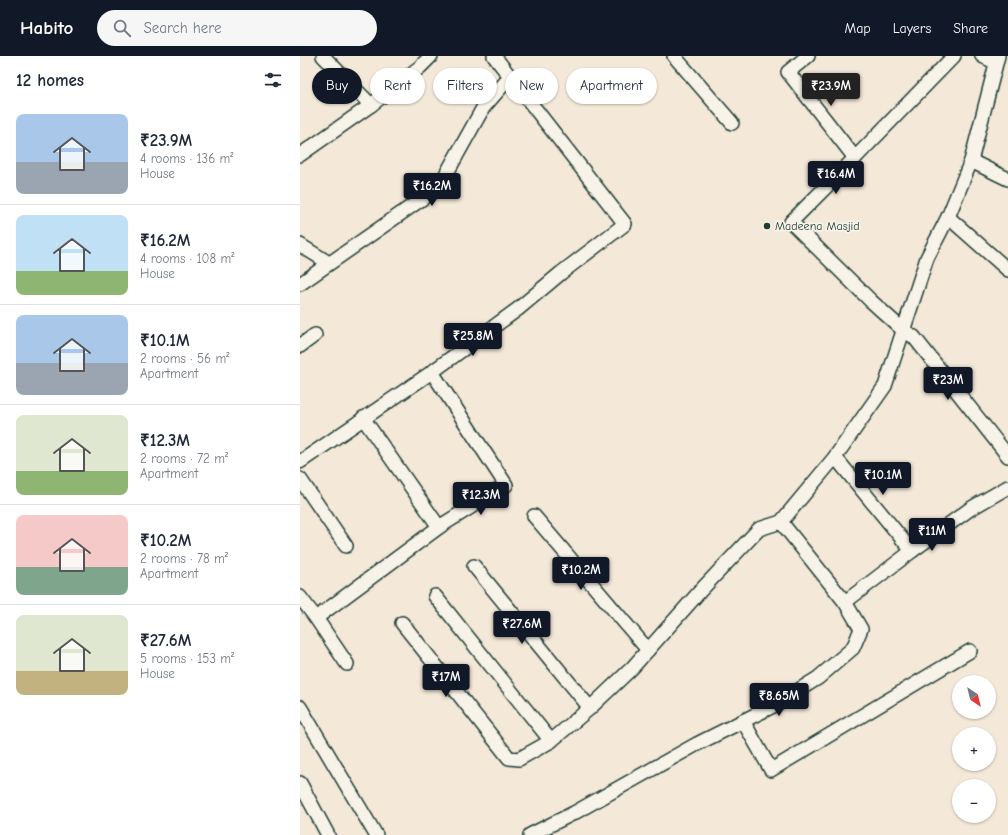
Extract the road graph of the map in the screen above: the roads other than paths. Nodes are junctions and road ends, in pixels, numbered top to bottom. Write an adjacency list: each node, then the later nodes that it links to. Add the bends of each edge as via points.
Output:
1 (323, 56): 13 (street)
2 (431, 56): 13 (street)
3 (494, 56): 10 (street)
4 (674, 56): 14 (street)
5 (808, 56): 9 (street)
6 (954, 56): 16 (street)
7 (982, 56): 8 (street)
8 (996, 59): 17 (street)
9 (793, 60): 16 (street, via 788,72)
10 (505, 71)
11 (505, 84): 21 (street, via 483,108 439,187)
12 (530, 104): 27 (street, via 625,224 518,309)
13 (371, 106): 15 (street)
14 (732, 123)
15 (300, 155)
16 (855, 158): 24 (street, via 791,222)
17 (971, 161): 18 (street); 19 (street)
18 (1008, 179)
19 (948, 216): 22 (street); 24 (street, via 927,258)
20 (300, 245): 21 (street)
21 (329, 263): 23 (street)
22 (1008, 270)
23 (300, 284)
24 (903, 330): 29 (street, via 914,337); 30 (street, via 886,386)
25 (315, 336): 26 (street)
26 (300, 346)
27 (432, 372): 28 (street); 36 (street, via 506,485)
28 (363, 418): 31 (street); 36 (street)
29 (1008, 456)
30 (835, 457): 35 (street); 38 (street)
31 (300, 462)
32 (300, 479): 37 (street)
33 (1008, 487): 38 (street, via 970,509)
34 (534, 516): 45 (street)
35 (781, 522): 42 (street); 45 (street, via 759,528)
36 (439, 528): 43 (street)
37 (346, 546)
38 (912, 551): 42 (street)
39 (474, 566): 49 (street)
40 (435, 596): 51 (street)
41 (300, 597): 43 (street)
42 (845, 602): 50 (street, via 861,629 853,648 818,678)
43 (316, 618): 47 (street)
44 (402, 623): 51 (street, via 509,758 519,759)
45 (648, 650): 49 (street)
46 (970, 650): 50 (street, via 771,770)
47 (347, 664)
48 (300, 707): 54 (street)
49 (590, 708): 51 (street)
50 (743, 721): 55 (street, via 697,744 574,814)
51 (551, 741)
52 (300, 783): 53 (street)
53 (328, 835)
54 (376, 835)
55 (530, 835)

